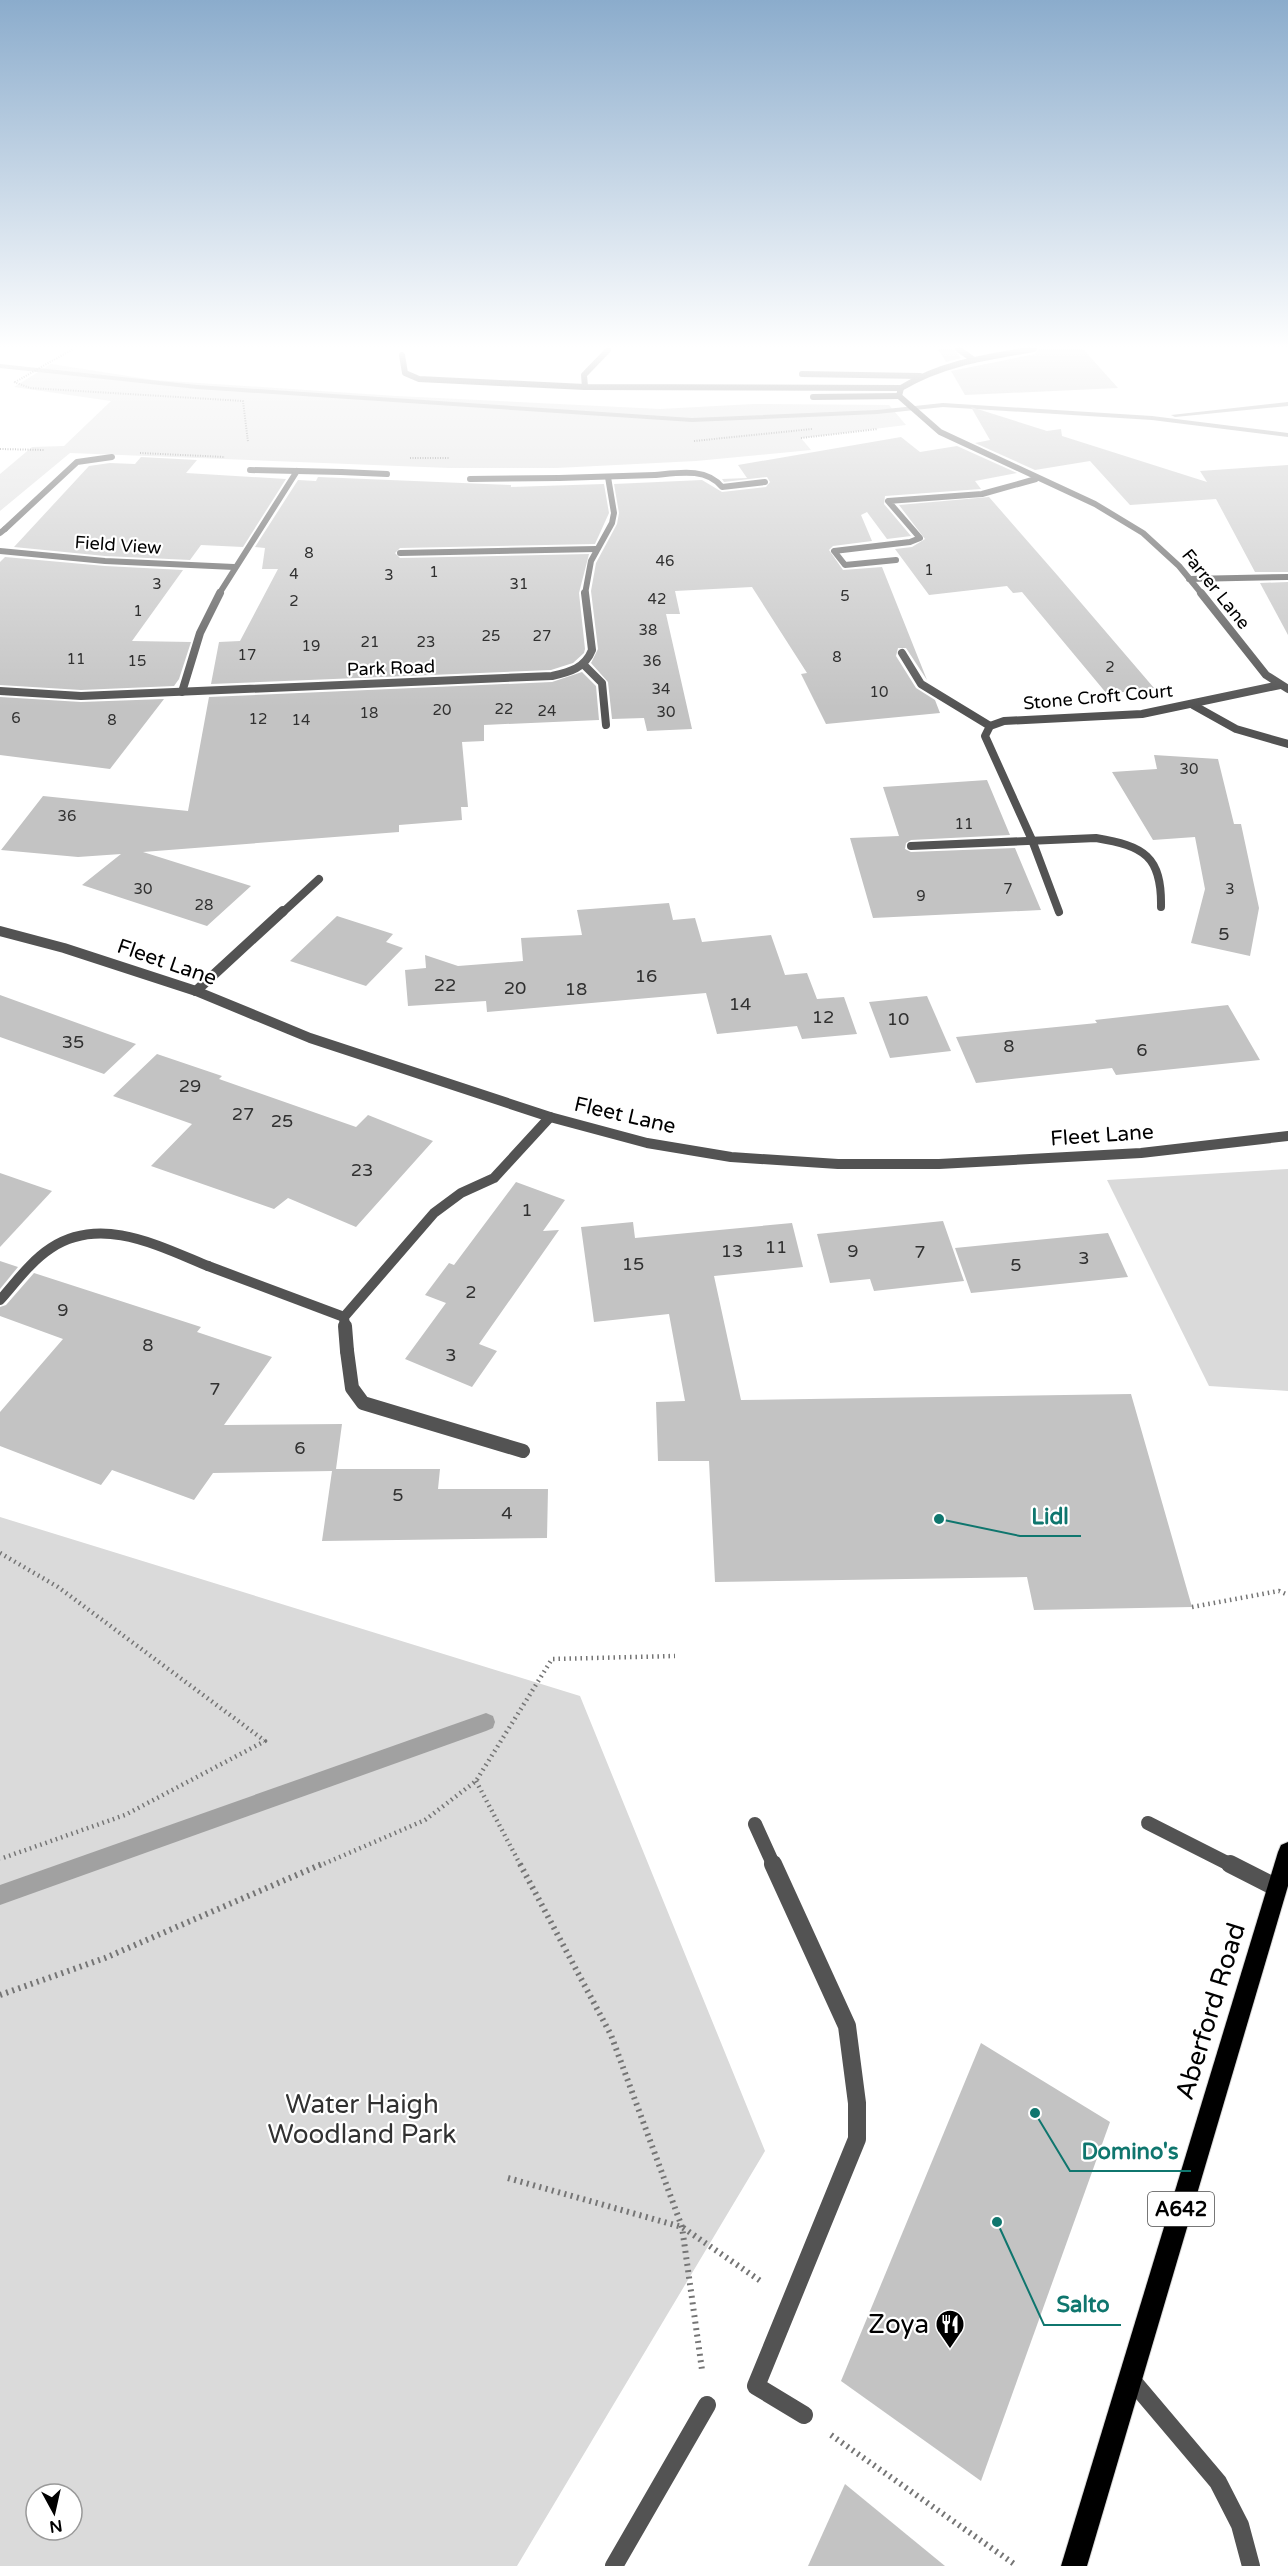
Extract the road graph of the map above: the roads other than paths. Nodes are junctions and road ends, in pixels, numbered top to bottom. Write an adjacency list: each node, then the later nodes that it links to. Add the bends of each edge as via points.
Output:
1 (70, 469): 10 (street)
2 (1014, 469): 8 (street, Farrer Lane)
3 (250, 470): 4 (street)
4 (297, 471): 5 (street); 15 (street)
5 (387, 474)
6 (608, 477): 7 (street); 9 (street, via 700,474 716,479 722,487); 11 (street, via 614,513)
7 (470, 478)
8 (1036, 479): 14 (street, via 1009,490 979,495 888,501 921,538 834,550 844,565); 17 (street, Farrer Lane, via 1128,523 1163,549)
9 (765, 482)
10 (3, 531)
11 (597, 549): 13 (street); 19 (street, via 585,592 592,650)
12 (0, 551): 15 (street, Field View)
13 (400, 553)
14 (896, 560)
15 (234, 567): 22 (street, via 200,633)
16 (1288, 578): 17 (street)
17 (1189, 579): 20 (street, Farrer Lane, via 1257,664)
18 (902, 653): 25 (street, via 921,684)
19 (584, 664): 22 (street, Park Road, via 573,671 545,677); 24 (street, via 602,683)
20 (1284, 687): 23 (street, Stone Croft Court)
21 (0, 691): 22 (street, Park Road, via 81,696)
22 (182, 692)
23 (1193, 705): 25 (street, Stone Croft Court, via 1142,714 1004,721); 26 (street, via 1236,729)
24 (606, 725)
25 (990, 726): 27 (street, via 985,736)
26 (1288, 744)
27 (1032, 840): 28 (street); 30 (street, via 1096,838 1129,846 1153,863 1159,873); 31 (street)
28 (911, 846)
29 (319, 879): 33 (street)
30 (1161, 907)
31 (1059, 912)
32 (0, 931): 33 (street, Fleet Lane)
33 (196, 991): 34 (street, Fleet Lane, via 310,1038)
34 (550, 1117): 36 (street, Fleet Lane, via 647,1143 731,1157 838,1164 1095,1157); 39 (street, via 494,1178 461,1193 434,1213)
35 (1288, 1136): 36 (street, Fleet Lane)
36 (1271, 1137): 37 (street, Fleet Lane)
37 (1288, 1142)
38 (0, 1300): 39 (street, via 52,1246 94,1234 127,1235)
39 (344, 1317): 40 (street, via 351,1388 363,1403)
40 (523, 1451)
41 (1148, 1823): 44 (street)
42 (755, 1824): 47 (street, via 847,2026 857,2103 857,2139 756,2386)
43 (1288, 1852): 44 (main road, Aberford Road / A642)
44 (1277, 1888): 45 (main road, Aberford Road / A642)
45 (1130, 2378): 49 (main road, Aberford Road / A642); 50 (street, via 1218,2482 1240,2525)
46 (707, 2405): 48 (street)
47 (804, 2415)
48 (614, 2566)
49 (1074, 2566)
50 (1251, 2566)

